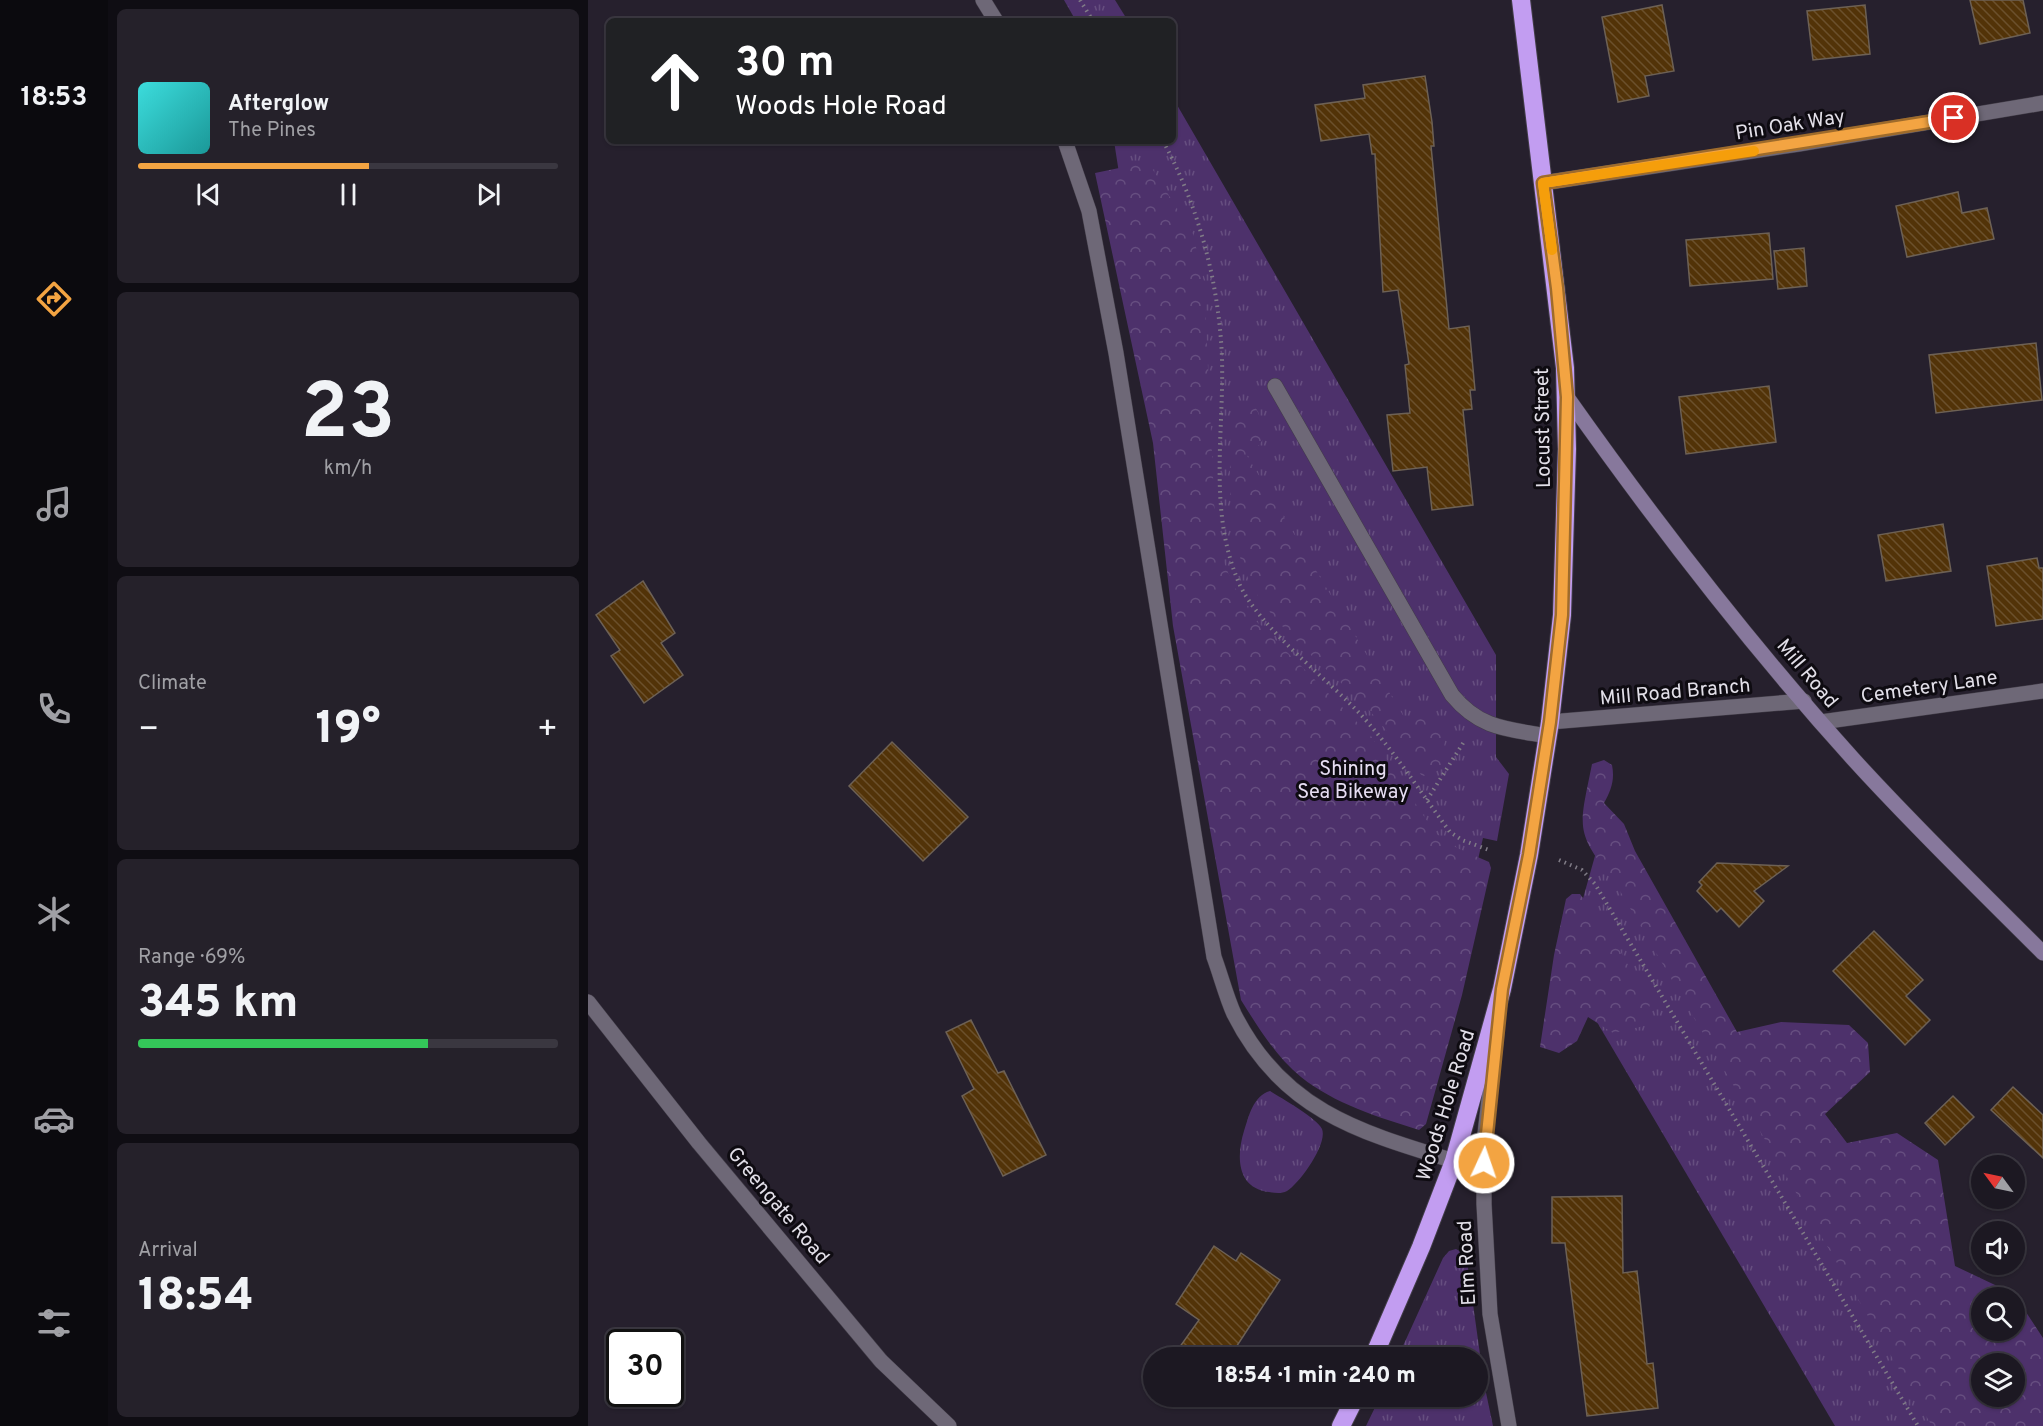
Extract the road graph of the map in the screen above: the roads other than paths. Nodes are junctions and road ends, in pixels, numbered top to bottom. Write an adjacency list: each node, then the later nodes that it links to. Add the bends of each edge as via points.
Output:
1 (983, 0): 3 (street)
2 (1521, 0): 6 (highway, Locust Street)
3 (994, 18)
4 (2043, 103): 6 (street, Pin Oak Way)
5 (1066, 144): 17 (street, via 1089,211 1116,352 1214,957 1233,1012 1266,1064 1287,1086 1344,1124)
6 (1543, 183): 8 (highway, Locust Street)
7 (1275, 386): 12 (street, Mill Road Branch, via 1452,695 1478,720 1491,726)
8 (1567, 397): 10 (street, Mill Road, via 1638,498); 12 (highway, Locust Street, via 1562,615)
9 (2043, 691): 11 (street, Cemetery Lane)
10 (1804, 701): 11 (street, Mill Road); 12 (street, Mill Road Branch)
11 (1821, 722): 14 (street, Mill Road)
12 (1549, 729): 13 (highway, Locust Street)
13 (1529, 855): 15 (highway, Woods Hole Road)
14 (2043, 953)
15 (1502, 989): 17 (highway, Woods Hole Road); 22 (street, Elm Road, via 1484,1142 1484,1204 1490,1314)
16 (588, 1002): 20 (street, Greengate Road, via 699,1143 881,1361)
17 (1454, 1161): 18 (highway, Woods Hole Road)
18 (1378, 1347)
19 (1350, 1407): 21 (highway)
20 (949, 1426)
21 (1341, 1426)
22 (1509, 1426)

